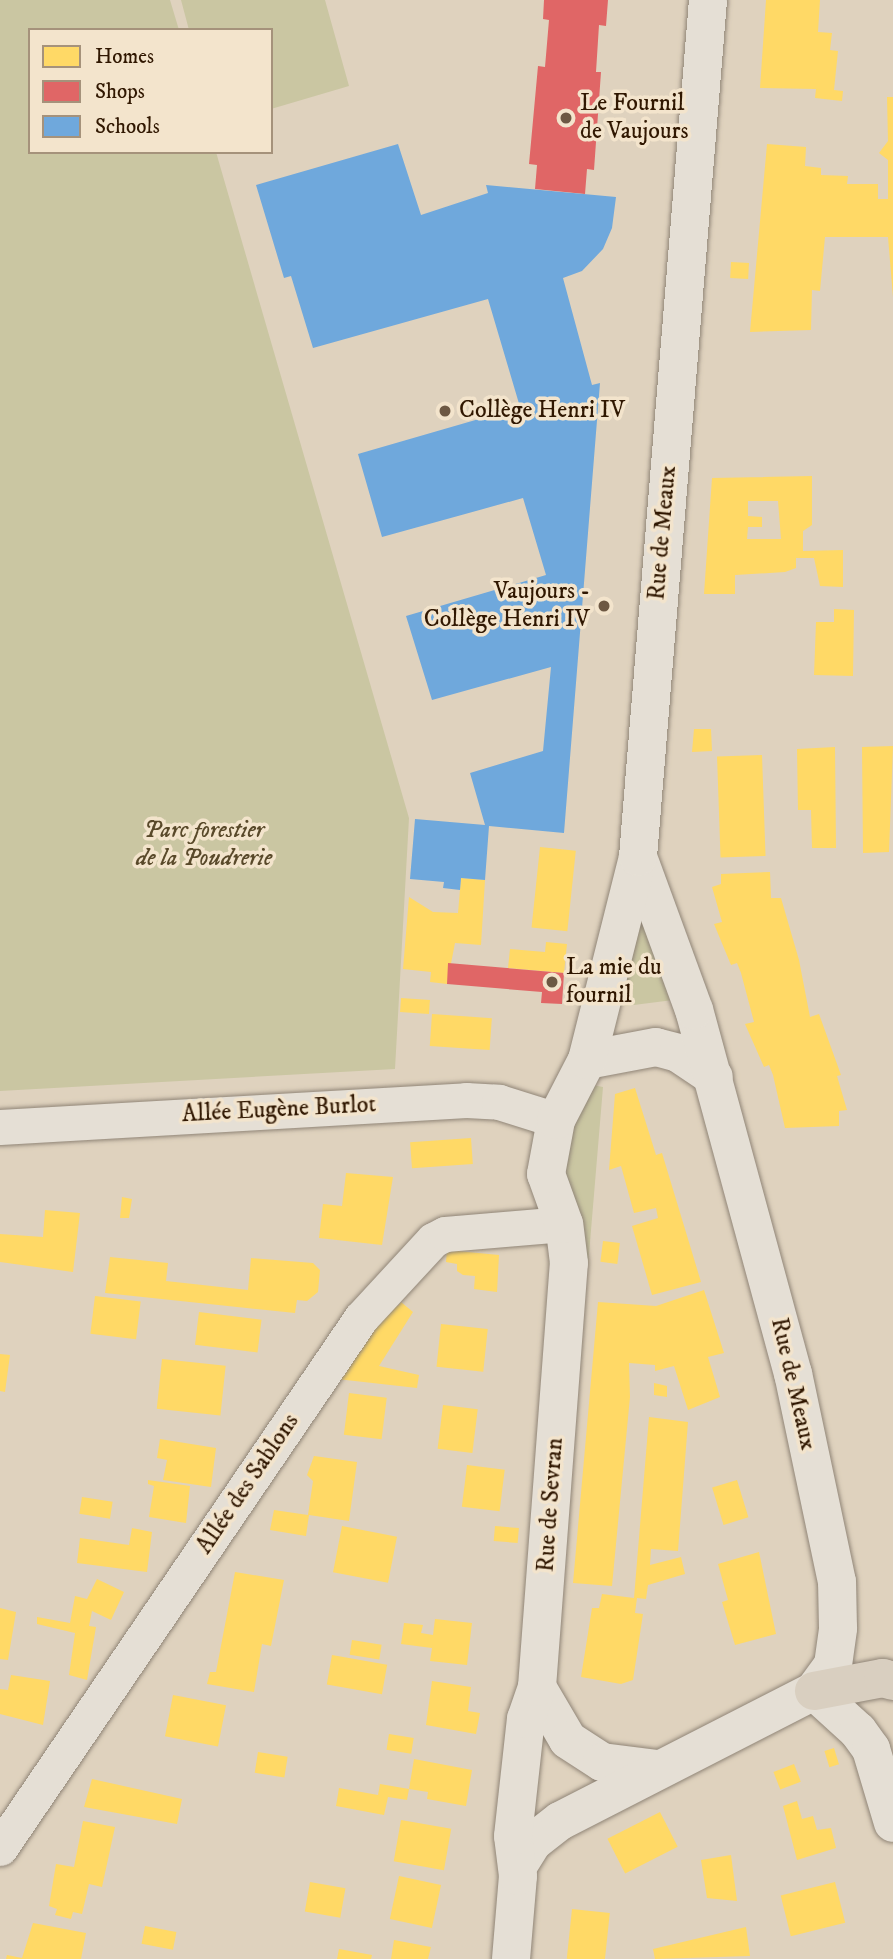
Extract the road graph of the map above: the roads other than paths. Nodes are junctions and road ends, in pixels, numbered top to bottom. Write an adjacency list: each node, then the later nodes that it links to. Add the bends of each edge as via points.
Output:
1 (708, 0): 2 (main road, Rue de Meaux)
2 (638, 857): 3 (main road, Rue de Meaux); 4 (main road, Rue de Meaux)
3 (587, 1060): 4 (main road, via 656,1046 678,1053); 5 (main road, Rue de Sevran)
4 (713, 1077): 10 (main road, Rue de Meaux, via 793,1374 837,1582 833,1665)
5 (556, 1120): 6 (street, Allée Eugène Burlot, via 499,1102 466,1100); 7 (main road, Rue de Sevran, via 546,1174)
6 (0, 1127)
7 (564, 1224): 9 (main road, Rue de Sevran, via 569,1263); 13 (street, Allée des Sablons, via 445,1234 433,1240 360,1318)
8 (893, 1681): 10 (highway, via 883,1678)
9 (537, 1687): 11 (main road, via 568,1740 602,1762); 14 (main road, Rue de Sevran, via 526,1718 514,1824)
10 (814, 1691): 11 (main road); 12 (main road, via 859,1731 871,1749)
11 (656, 1769): 14 (main road, via 560,1821 533,1842)
12 (893, 1823)
13 (0, 1848)
14 (518, 1866): 15 (main road, Rue de Sevran)
15 (511, 1959)

